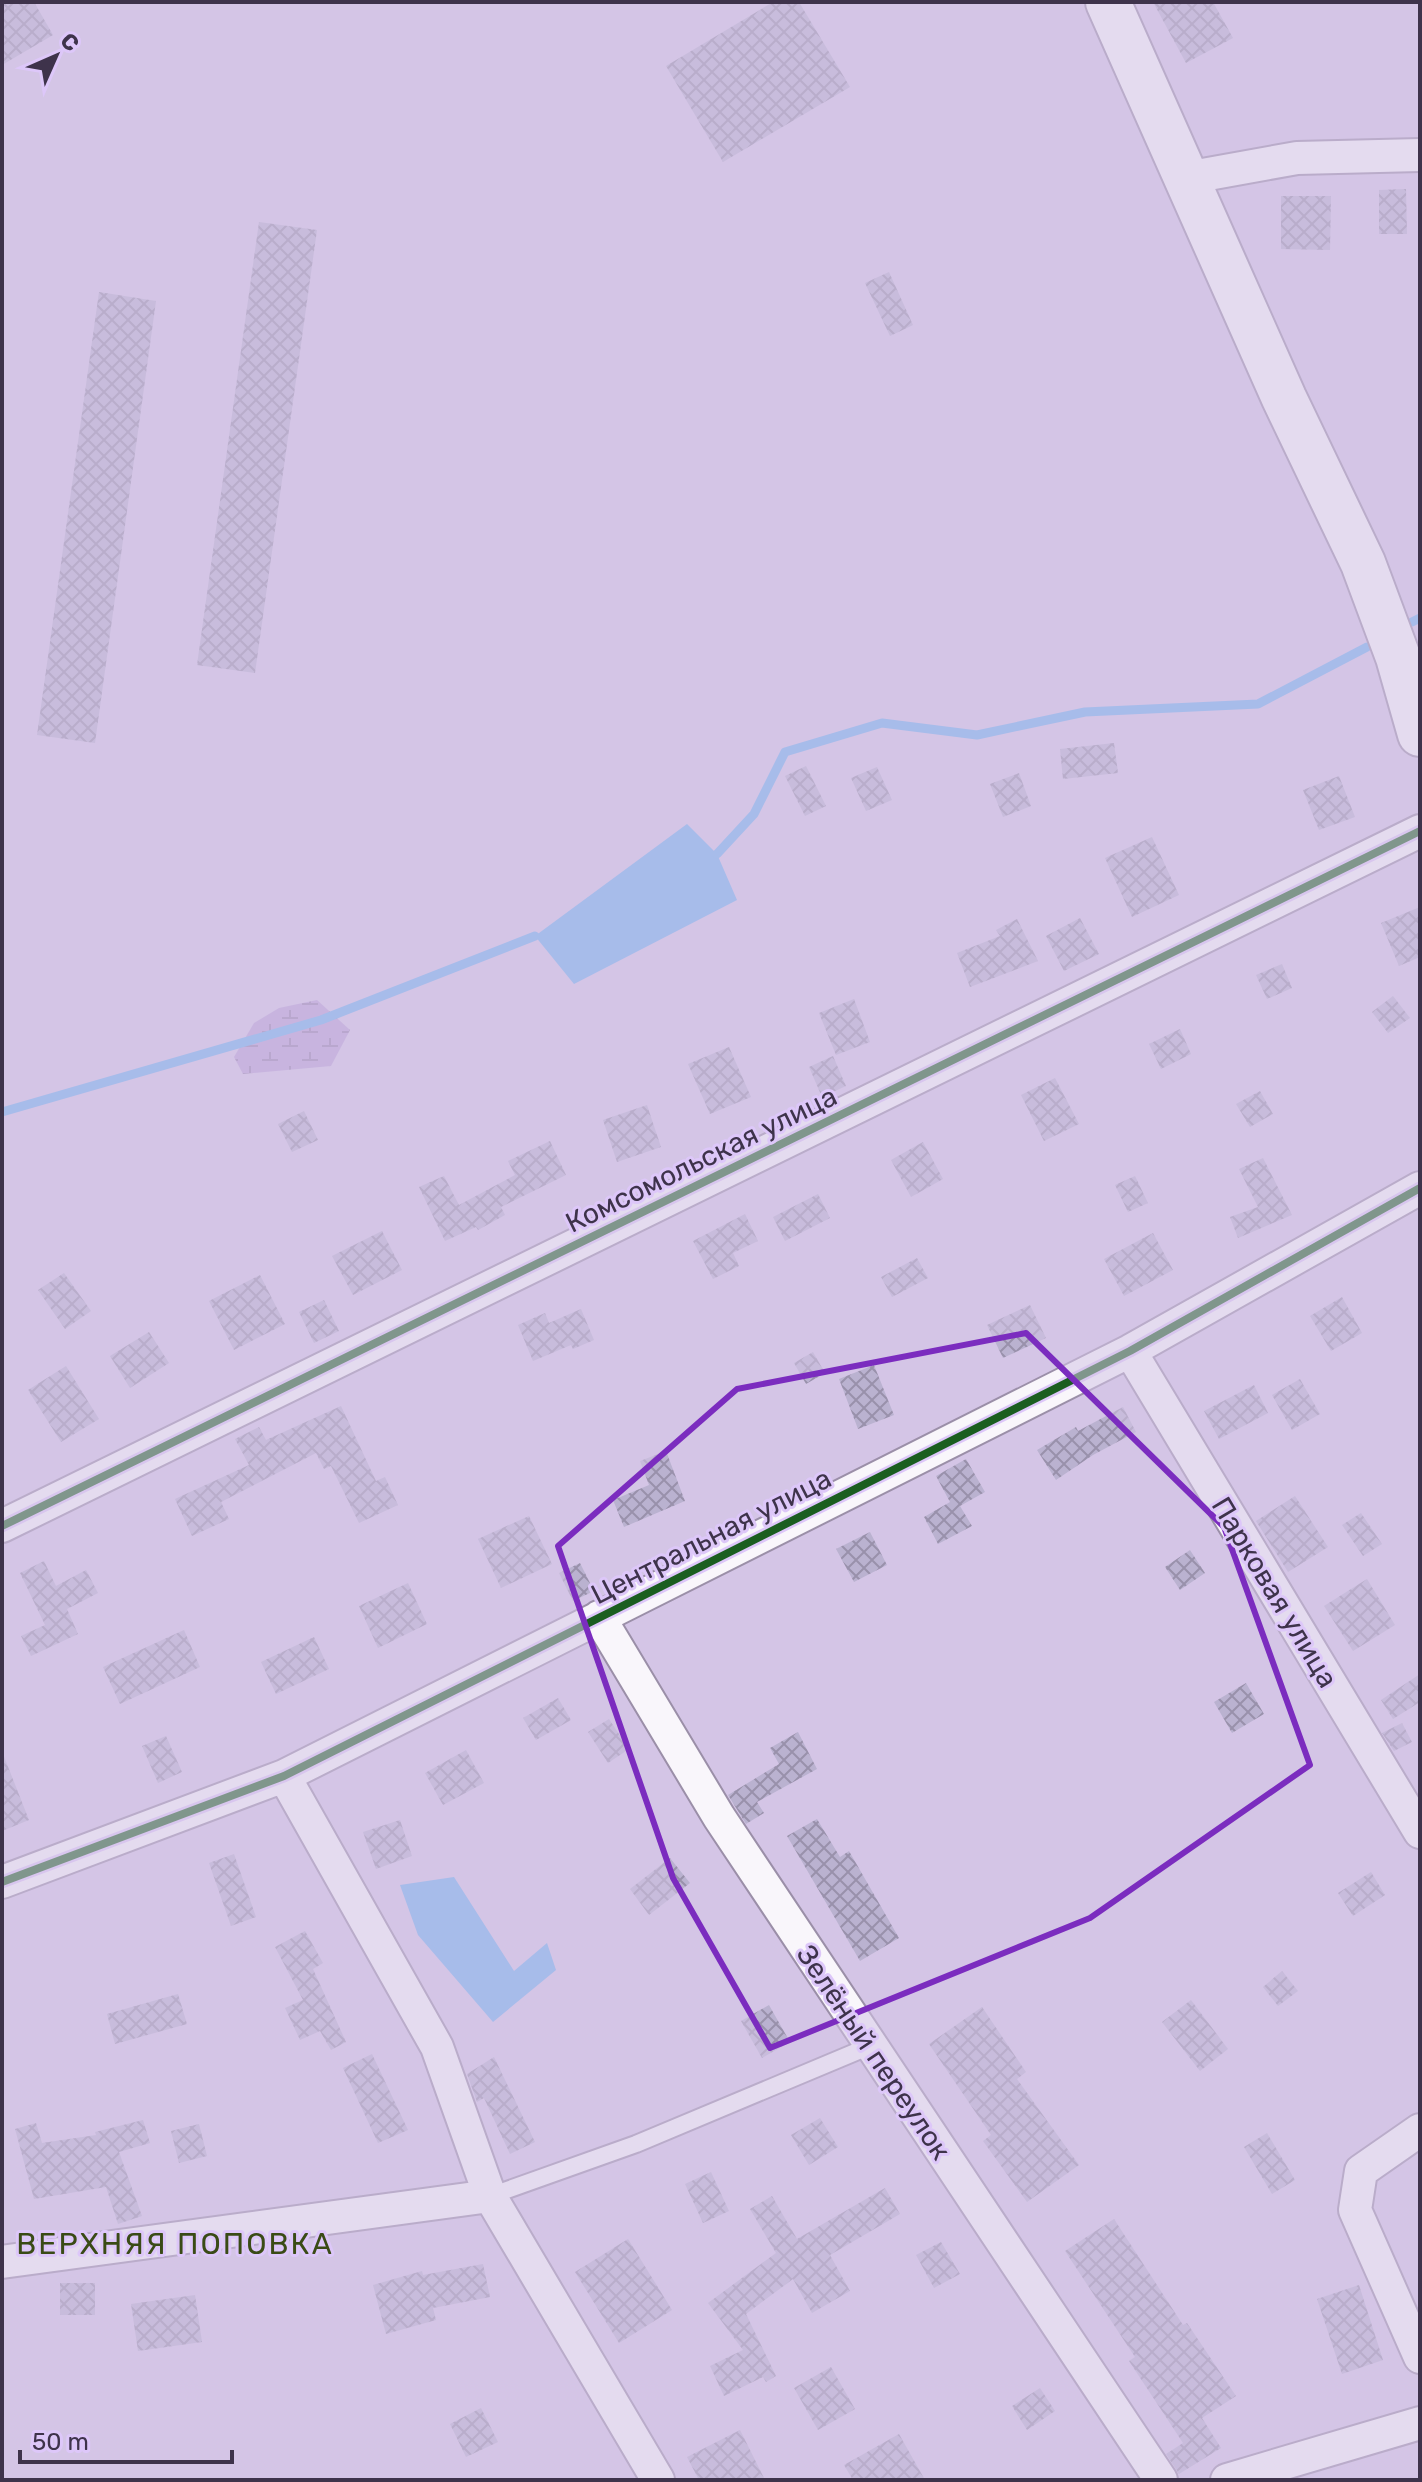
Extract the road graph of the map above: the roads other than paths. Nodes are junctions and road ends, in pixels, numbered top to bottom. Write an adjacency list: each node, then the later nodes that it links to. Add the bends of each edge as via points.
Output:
1 (1108, 2): 3 (street)
2 (1420, 155): 3 (street, via 1297,158)
3 (1186, 178): 4 (street, via 1363,563)
4 (1420, 734)
5 (1420, 831): 8 (street, Комсомольская улица)
6 (1420, 1188): 7 (street, Центральная улица)
7 (1130, 1351): 9 (street, Центральная улица); 11 (street, Парковая улица)
8 (2, 1526)
9 (599, 1617): 10 (street, Центральная улица); 13 (street, Зелёный переулок, via 719,1817)
10 (284, 1776): 12 (street, Центральная улица); 15 (street, via 437,2047)
11 (1420, 1832)
12 (2, 1882)
13 (870, 2046): 15 (lane, via 636,2144); 20 (street, Зелёный переулок)
14 (1420, 2130): 17 (street, via 1361,2171 1355,2210)
15 (490, 2196): 16 (street); 19 (street)
16 (2, 2262)
17 (1420, 2357)
18 (1420, 2423): 21 (street)
19 (658, 2480)
20 (1161, 2480)
21 (1227, 2480)

